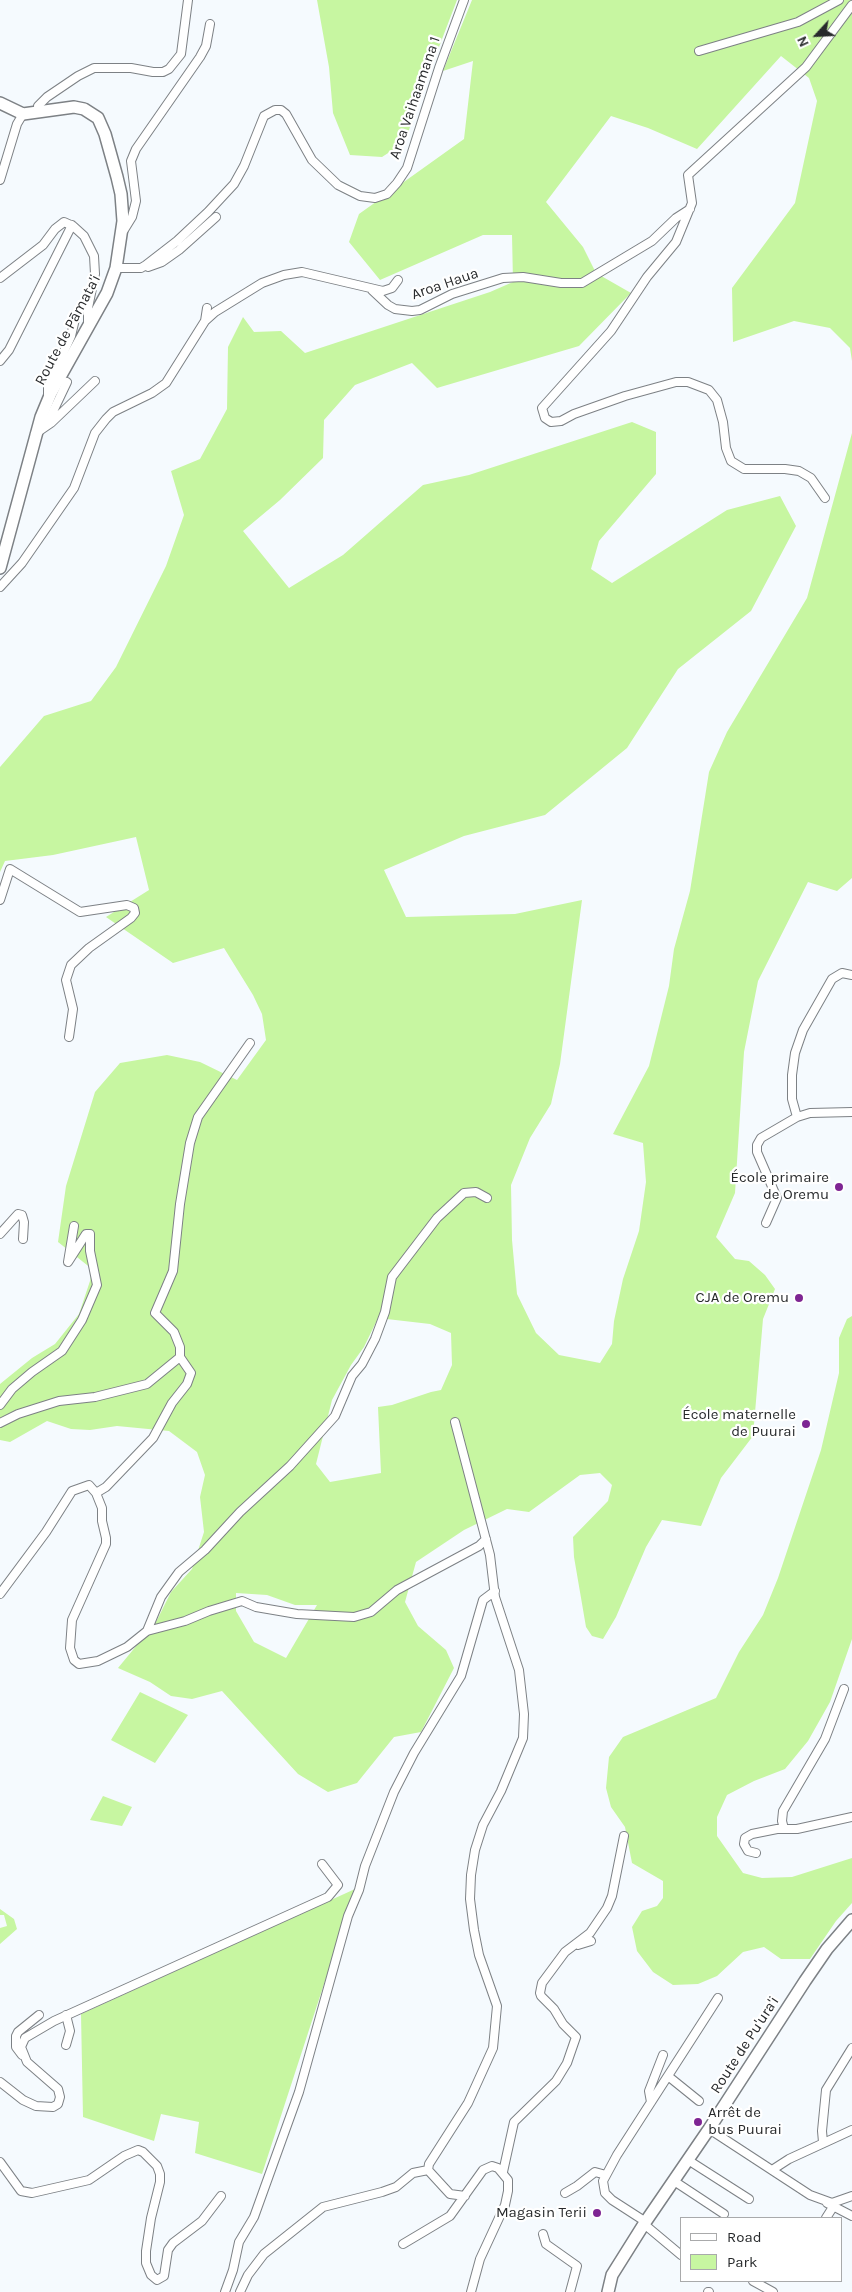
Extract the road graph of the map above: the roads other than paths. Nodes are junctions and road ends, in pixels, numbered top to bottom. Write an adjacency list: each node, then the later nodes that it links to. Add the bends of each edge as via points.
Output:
1 (188, 0): 8 (street, via 181,54 170,69 163,72 94,68 47,97 38,106)
2 (464, 0): 16 (street, Aroa Vaihaamana 1, via 407,168 387,194 375,198 360,196 338,185 312,160 286,114 275,110 264,116 234,184 178,241)
3 (839, 0): 6 (street, via 798,22)
4 (852, 4): 11 (street, via 806,67 688,175)
5 (210, 24): 14 (street, via 206,46 200,57 136,149 131,161 136,200 132,217)
6 (700, 51)
7 (2, 105): 9 (main road)
8 (38, 112): 9 (main road, Route de Pāmata'i); 14 (main road, Route de Pāmata'i, via 84,109 98,118 121,194)
9 (23, 114): 10 (street)
10 (0, 180)
11 (690, 209): 19 (street, Aroa Haua, via 652,241 582,283 523,276 503,278 452,294 420,310 395,309); 29 (street, via 676,242 647,277 611,331 550,397 542,408 542,414 551,422 561,422 574,414 625,396 676,382 688,382 709,390 717,400 724,422 726,448 732,462 744,469 799,471 811,478)
12 (216, 217): 16 (street, via 162,262)
13 (72, 225): 17 (street, via 64,222 43,245); 23 (street, via 84,236 94,256); 24 (street, via 9,350)
14 (122, 232): 15 (main road, Route de Pāmata'i)
15 (116, 268): 16 (street); 23 (main road, Route de Pāmata'i)
16 (140, 268)
17 (0, 278)
18 (398, 280): 19 (street, via 392,288)
19 (372, 290): 22 (street, via 302,272 284,275 262,283)
20 (207, 308): 22 (street)
21 (75, 320): 27 (street, via 48,387)
22 (204, 322): 31 (street, via 166,383 113,412 95,433 74,488 22,563)
23 (87, 331): 27 (main road, Route de Pāmata'i)
24 (0, 361)
25 (95, 381): 28 (street)
26 (67, 382): 28 (street)
27 (48, 400): 28 (main road, Route de Pāmata'i)
28 (38, 433): 30 (main road, Route de Pāmata'i)
29 (825, 498)
30 (0, 568)
31 (0, 587)
32 (0, 900): 34 (street, via 10,869 80,912 127,905 134,908 131,918 71,965 66,980 72,1009)
33 (852, 975): 37 (street, via 837,975 832,979 803,1030 792,1075 793,1109)
34 (69, 1037)
35 (250, 1043): 43 (street, via 198,1117 190,1142 173,1270 155,1313 174,1332)
36 (852, 1112): 37 (street, via 821,1111)
37 (797, 1117): 39 (street, via 761,1138 757,1146 777,1198)
38 (487, 1198): 51 (street, via 476,1192 464,1193 437,1218 392,1277 385,1312 375,1339 352,1376 335,1416 290,1466 179,1572 161,1597)
39 (766, 1223)
40 (74, 1226): 44 (street, via 68,1262 86,1234 90,1234 97,1285 82,1320 62,1351 12,1389)
41 (0, 1234): 42 (street, via 18,1214 22,1215 24,1222)
42 (23, 1239)
43 (180, 1357): 46 (street, via 147,1384 58,1401); 47 (street, via 191,1373 187,1384 172,1403 153,1438 106,1487)
44 (0, 1405)
45 (455, 1422): 48 (street)
46 (0, 1423)
47 (96, 1493): 50 (street, via 89,1485 72,1491); 51 (street, via 102,1508 106,1544 72,1620 72,1657 79,1664 98,1661 126,1647)
48 (486, 1539): 49 (street); 51 (street, via 479,1546 397,1590 371,1612 354,1617 277,1611 242,1601)
49 (495, 1591): 79 (street, via 519,1670 524,1714 523,1738 483,1825 471,1875 474,1930 497,2006 496,2025 493,2048 477,2085); 99 (street, via 483,1600 461,1676 394,1792 365,1866 299,2092 254,2217 239,2242)
50 (0, 1594)
51 (146, 1631)
52 (844, 1690): 54 (street, via 826,1739 783,1811)
53 (852, 1816): 54 (street)
54 (784, 1829): 56 (street, via 752,1834 746,1838 746,1848)
55 (624, 1836): 60 (street, via 607,1908 590,1933)
56 (756, 1853)
57 (322, 1864): 63 (street, via 338,1885 328,1896)
58 (852, 1920): 74 (main road, Route de Pu'ura'i, via 805,1981)
59 (591, 1941): 60 (street)
60 (565, 1952): 81 (street, via 542,1983 540,1992 576,2037 574,2045 556,2081 514,2122)
61 (718, 1998): 70 (street)
62 (39, 2015): 66 (street, via 16,2036 16,2046)
63 (66, 2015): 64 (street, via 70,2031); 66 (street, via 24,2038)
64 (66, 2045)
65 (852, 2048): 69 (street)
66 (23, 2055): 71 (street, via 33,2070 58,2089 58,2104 47,2108 36,2106)
67 (663, 2056): 73 (street, via 649,2091)
68 (852, 2062): 69 (street)
69 (841, 2068): 76 (street, via 826,2090)
70 (668, 2076): 72 (street); 73 (street)
71 (0, 2082)
72 (699, 2101)
73 (651, 2102): 82 (street)
74 (709, 2129): 77 (main road, Route de Pu'ura'i); 80 (street)
75 (852, 2130): 76 (street)
76 (823, 2142): 80 (street)
77 (688, 2160): 83 (main road, Route de Pu'ura'i); 88 (street)
78 (0, 2162): 85 (street, via 21,2191 32,2193 89,2180 124,2156 138,2150 143,2152 158,2166 160,2174 146,2251 146,2263 157,2280 164,2276 168,2250 202,2221)
79 (428, 2170): 86 (street, via 450,2194); 100 (street, via 413,2173 396,2187 382,2192 323,2207 264,2254)
80 (772, 2170): 89 (street, via 796,2188)
81 (503, 2172): 86 (street, via 492,2166 482,2170); 101 (street, via 508,2180 505,2205 480,2259)
82 (606, 2175): 84 (street, via 594,2172); 94 (street, via 603,2181 605,2193)
83 (674, 2181): 91 (street); 94 (main road, Route de Pu'ura'i)
84 (565, 2192)
85 (221, 2196)
86 (465, 2196): 96 (street, via 450,2216)
87 (852, 2196): 89 (street, via 832,2203)
88 (749, 2199)
89 (825, 2201): 90 (street)
90 (833, 2207): 92 (street); 93 (street)
91 (724, 2214)
92 (852, 2216)
93 (827, 2217)
94 (645, 2223): 97 (street); 103 (main road, Route de Pu'ura'i, via 612,2275)
95 (543, 2234): 102 (street, via 546,2244 577,2266)
96 (403, 2244)
97 (680, 2254)
98 (756, 2282): 104 (street)
99 (224, 2292)
100 (240, 2292)
101 (471, 2292)
102 (570, 2292)
103 (608, 2292)
104 (773, 2292)

